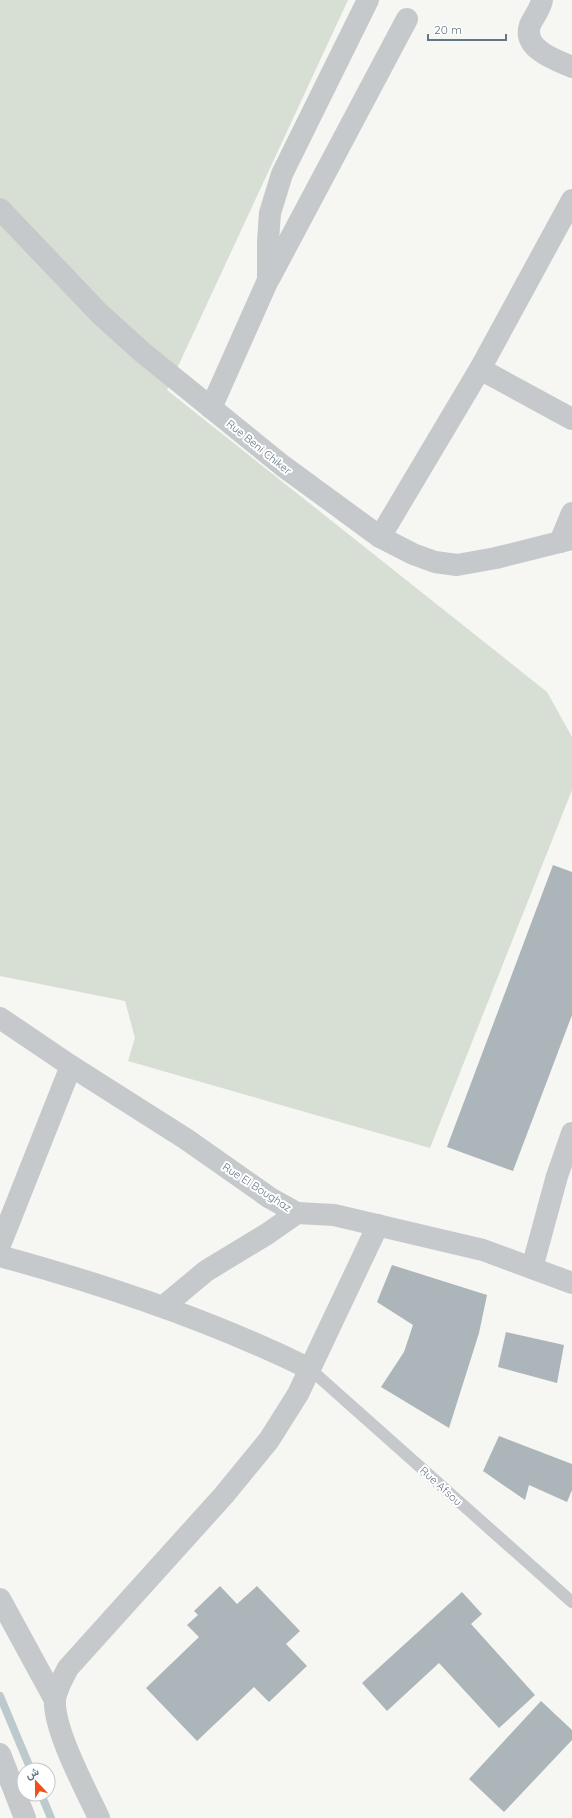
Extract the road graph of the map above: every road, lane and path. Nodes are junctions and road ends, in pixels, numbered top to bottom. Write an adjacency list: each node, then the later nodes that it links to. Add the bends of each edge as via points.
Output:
1 (368, 0): 7 (street, via 282,174 270,213)
2 (542, 0): 4 (street, via 529,30 531,41 548,57)
3 (407, 19): 7 (street)
4 (572, 67)
5 (572, 200): 8 (street)
6 (0, 209): 9 (street, Rue Beni Chiker, via 99,313)
7 (268, 280): 9 (street)
8 (480, 369): 10 (street); 12 (street)
9 (211, 408): 12 (street, Rue Beni Chiker, via 283,466)
10 (572, 420)
11 (572, 513): 13 (street)
12 (380, 537): 13 (street, Rue Beni Chiker, via 435,562 457,565)
13 (566, 541)
14 (0, 1018): 15 (street, Rue El Boughaz)
15 (71, 1066): 17 (street, Rue El Boughaz, via 149,1115 270,1198); 19 (street)
16 (572, 1133): 21 (street, via 557,1176)
17 (297, 1213): 18 (street, Rue El Boughaz, via 334,1215); 23 (street, via 206,1271)
18 (378, 1225): 21 (street, Rue El Boughaz, via 483,1250); 24 (street)
19 (0, 1245)
20 (0, 1256): 23 (street)
21 (532, 1268): 22 (street, Rue El Boughaz)
22 (572, 1283)
23 (164, 1306): 24 (street)
24 (310, 1369): 26 (lane, Rue Afsou); 27 (street, via 298,1394 269,1440 224,1495 68,1668)
25 (0, 1599): 27 (street)
26 (572, 1602)
27 (55, 1700): 30 (street, via 59,1730)
28 (0, 1754): 29 (street)
29 (25, 1818)
30 (99, 1818)

